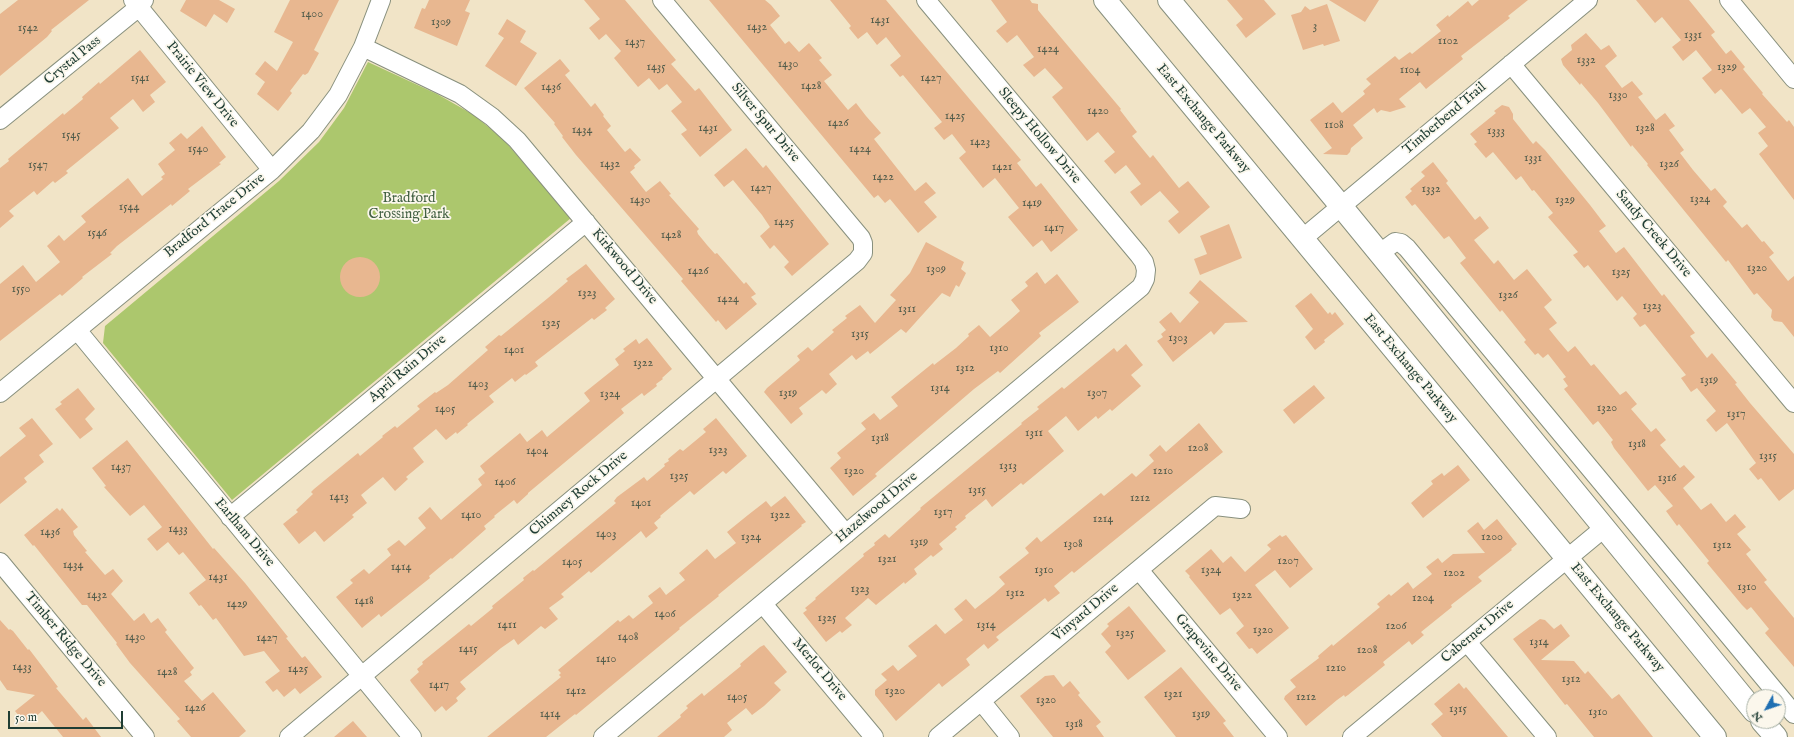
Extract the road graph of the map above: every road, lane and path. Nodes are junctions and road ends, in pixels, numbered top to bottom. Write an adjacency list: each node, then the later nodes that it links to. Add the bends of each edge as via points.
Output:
1 (381, 0): 9 (street, Bradford Trace Drive)
2 (662, 0): 17 (street, Silver Spur Drive, via 861,238)
3 (926, 0): 19 (street, Sleepy Hollow Drive, via 1139,255 1144,262)
4 (1104, 0): 16 (main road, East Exchange Parkway)
5 (1169, 0): 14 (main road)
6 (1588, 0): 10 (street, Timberbend Trail)
7 (1729, 0): 11 (street)
8 (138, 2): 12 (street, Crystal Pass); 13 (street, Prairie View Drive)
9 (363, 47): 13 (street, Bradford Trace Drive, via 338,95 311,131); 15 (street, Kirkwood Drive, via 460,94 492,117 517,140)
10 (1511, 64): 14 (street, Timberbend Trail); 23 (street, Sandy Creek Drive)
11 (1794, 79)
12 (0, 120)
13 (272, 170): 20 (street, Bradford Trace Drive)
14 (1341, 206): 16 (street, Timberbend Trail); 18 (main road)
15 (586, 222): 21 (street, Kirkwood Drive); 25 (street, April Rain Drive)
16 (1302, 239): 28 (main road, East Exchange Parkway)
17 (864, 248): 21 (street, Chimney Rock Drive, via 861,258)
18 (1380, 253): 26 (main road); 36 (street, via 1395,242 1407,248)
19 (1145, 275): 27 (street, Hazelwood Drive, via 1142,287)
20 (77, 330): 22 (street, Bradford Trace Drive); 25 (street, Earlham Drive)
21 (717, 378): 27 (street, Kirkwood Drive); 33 (street, Chimney Rock Drive)
22 (0, 392)
23 (1794, 403)
24 (1241, 509): 30 (street, Vinyard Drive, via 1215,506)
25 (230, 516): 33 (street, Earlham Drive)
26 (1604, 528): 28 (street, Cabernet Drive); 35 (main road)
27 (846, 534): 31 (street, Hazelwood Drive)
28 (1567, 558): 32 (street, Cabernet Drive); 48 (main road, East Exchange Parkway)
29 (0, 562): 38 (street, Timber Ridge Drive)
30 (1139, 570): 34 (street, Vinyard Drive); 45 (street, Grapevine Drive)
31 (763, 604): 41 (street, Hazelwood Drive); 42 (street, Merlot Drive)
32 (1466, 642): 46 (street, Cabernet Drive); 47 (street)
33 (362, 676): 39 (street, Chimney Rock Drive); 40 (street, Earlham Drive)
34 (981, 701): 43 (street, Vinyard Drive); 44 (street)
35 (1746, 701)
36 (1794, 714)
37 (1769, 729): 49 (main road)
38 (145, 737)
39 (289, 737)
40 (412, 737)
41 (604, 737)
42 (874, 737)
43 (938, 737)
44 (1010, 737)
45 (1278, 737)
46 (1352, 737)
47 (1547, 737)
48 (1715, 737)
49 (1776, 737)

